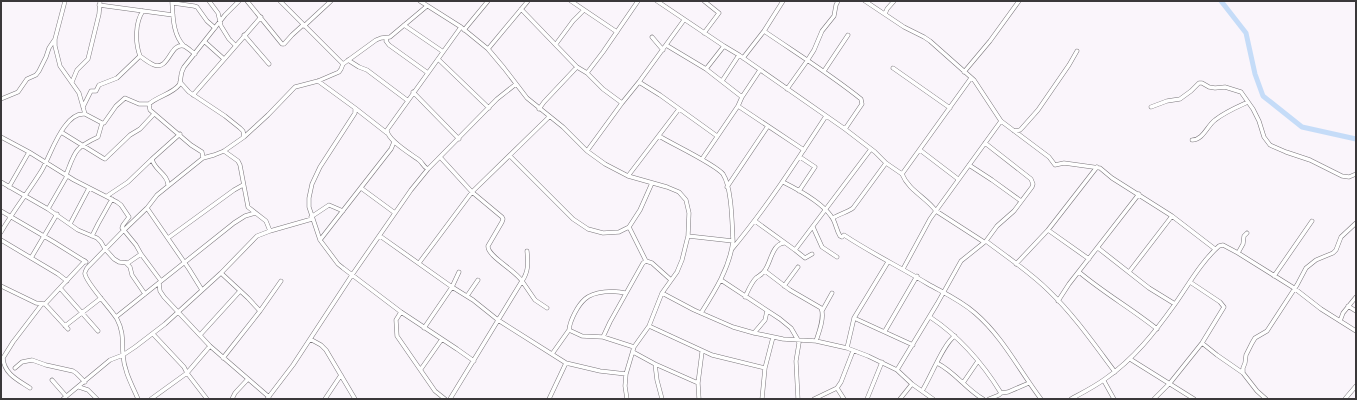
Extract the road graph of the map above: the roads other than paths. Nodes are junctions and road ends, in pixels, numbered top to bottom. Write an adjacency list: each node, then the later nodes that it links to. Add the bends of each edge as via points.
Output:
1 (65, 1): 41 (street)
2 (210, 1): 29 (street, via 218,13)
3 (239, 1): 29 (street)
4 (247, 1): 27 (street)
5 (280, 1): 31 (street)
6 (331, 1): 31 (street)
7 (420, 1): 21 (street)
8 (488, 1): 33 (street)
9 (528, 1): 22 (street)
10 (571, 1): 23 (street)
11 (638, 1): 35 (street)
12 (657, 1): 28 (street)
13 (704, 1): 36 (street, via 719,13)
14 (783, 1): 34 (street)
15 (838, 1): 59 (street, via 834,16 822,32)
16 (865, 1): 25 (street)
17 (894, 1): 25 (street, via 886,10)
18 (1019, 1): 67 (street)
19 (172, 2): 26 (street); 32 (street, via 197,7)
20 (99, 3): 24 (street); 73 (street, via 99,14 88,59)
21 (426, 6): 30 (street); 33 (street)
22 (521, 9): 43 (street); 48 (street)
23 (584, 10): 35 (street); 43 (street)
24 (143, 11): 26 (street); 54 (street, via 138,22 137,44)
25 (886, 14): 67 (street, via 924,37)
26 (172, 15): 46 (street, via 178,38)
27 (260, 17): 31 (street, via 283,44); 37 (street)
28 (684, 20): 36 (street); 45 (street)
29 (220, 22): 32 (street); 44 (street)
30 (404, 25): 40 (street); 50 (street)
31 (303, 26): 61 (street)
32 (215, 28): 42 (street)
33 (462, 29): 48 (street); 50 (street)
34 (764, 31): 55 (street); 59 (street)
35 (617, 32): 69 (street)
36 (704, 33): 47 (street)
37 (244, 35): 44 (street); 60 (street)
38 (848, 35): 66 (street)
39 (652, 37): 49 (street)
40 (387, 38): 58 (street, via 376,40); 68 (street, via 386,42 389,45)
41 (55, 39): 73 (street, via 60,66); 81 (street, via 36,75 27,79 18,92)
42 (205, 42): 52 (street); 56 (street)
43 (556, 44): 62 (street)
44 (235, 45): 56 (street)
45 (666, 45): 49 (street); 64 (street)
46 (184, 46): 52 (street); 54 (street, via 174,50 162,66 154,65)
47 (724, 46): 53 (street); 64 (street)
48 (488, 49): 76 (street)
49 (663, 50): 75 (street)
50 (442, 51): 57 (street)
51 (1077, 51): 102 (street, via 1038,110 1020,130)
52 (195, 54): 74 (street, via 182,70)
53 (739, 55): 55 (street); 72 (street)
54 (140, 56): 88 (street, via 117,78 99,85 96,91 90,92)
55 (743, 58): 65 (street)
56 (224, 59): 79 (street)
57 (438, 59): 68 (street); 90 (street)
58 (348, 60): 61 (street); 82 (street)
59 (807, 61): 66 (street); 77 (street)
60 (269, 64)
61 (343, 64): 71 (street, via 339,72)
62 (577, 67): 69 (street); 92 (street)
63 (893, 68): 91 (street)
64 (706, 69): 72 (street)
65 (760, 70): 77 (street); 80 (street)
66 (824, 71): 101 (street, via 862,101)
67 (964, 72): 70 (street)
68 (428, 73): 78 (street)
69 (587, 74): 84 (street)
70 (971, 78): 91 (street); 98 (street)
71 (318, 81): 89 (street); 108 (street, via 295,87)
72 (722, 81): 80 (street)
73 (72, 82): 88 (street, via 79,93)
74 (180, 82): 79 (street); 85 (street, via 176,88)
75 (639, 82): 84 (street); 93 (street)
76 (516, 84): 90 (street); 92 (street)
77 (787, 89): 96 (street)
78 (414, 92): 82 (street); 110 (street)
79 (193, 95): 108 (street, via 240,128)
80 (742, 97): 86 (street)
81 (1, 99)
82 (407, 100): 104 (street, via 388,126)
83 (1248, 102): 87 (street, via 1241,92 1200,83 1180,99); 111 (street, via 1215,120 1199,138); 133 (street, via 1270,145 1310,160 1342,176)
84 (622, 103): 119 (street)
85 (149, 104): 95 (street); 99 (street, via 139,104 125,98)
86 (738, 106): 100 (street); 107 (street)
87 (1150, 107)
88 (83, 108): 94 (street)
89 (355, 108): 104 (street); 164 (street, via 355,113 320,166 312,184 309,198)
90 (489, 108): 110 (street)
91 (950, 108): 117 (street)
92 (539, 109): 97 (street)
93 (679, 109): 106 (street); 107 (street)
94 (85, 114): 99 (street); 103 (street, via 74,117)
95 (154, 114): 105 (street); 114 (street, via 105,159)
96 (826, 116): 101 (street); 116 (street)
97 (549, 117): 119 (street); 121 (street)
98 (1001, 121): 102 (street); 113 (street)
99 (102, 124): 114 (street, via 98,137)
100 (768, 126): 116 (street); 143 (street)
101 (845, 128): 115 (street)
102 (1014, 131): 130 (street, via 1056,165 1064,163)
103 (61, 132): 114 (street); 127 (street)
104 (387, 133): 112 (street)
105 (180, 134): 124 (street, via 202,152); 125 (street)
106 (659, 136): 126 (street); 135 (street)
107 (717, 136): 126 (street)
108 (244, 137): 118 (street)
109 (1, 138): 120 (street)
110 (459, 139): 123 (street)
111 (1192, 140)
112 (394, 142): 131 (street); 145 (street)
113 (985, 143): 129 (street); 152 (street, via 1031,179 1032,187)
114 (82, 145): 134 (street, via 73,156)
115 (871, 149): 128 (street); 155 (street)
116 (804, 150): 122 (street)
117 (920, 150): 132 (street); 136 (street)
118 (224, 151): 124 (street); 141 (street, via 240,165)
119 (587, 151): 135 (street)
120 (29, 152): 127 (street); 142 (street)
121 (510, 156): 147 (street); 171 (street, via 573,219 588,229 609,233)
122 (800, 156): 138 (street); 146 (street, via 815,167)
123 (440, 157): 131 (street); 147 (street)
124 (203, 158): 140 (street)
125 (152, 159): 140 (street, via 154,166 168,180); 150 (street, via 128,182)
126 (702, 160): 143 (street, via 720,171)
127 (46, 162): 134 (street); 149 (street)
128 (886, 163): 132 (street); 165 (street, via 853,208)
129 (969, 165): 136 (street); 152 (street)
130 (1097, 167): 148 (street); 173 (street)
131 (428, 169): 160 (street)
132 (902, 174): 157 (street, via 907,184)
133 (1356, 174)
134 (66, 176): 144 (street); 154 (street)
135 (628, 176): 139 (street)
136 (958, 179): 157 (street)
137 (1, 182): 142 (street)
138 (783, 182): 146 (street); 166 (street)
139 (652, 183): 171 (street); 180 (street, via 679,192 686,200 689,213)
140 (168, 185): 153 (street)
141 (243, 185): 159 (street, via 248,207); 181 (street)
142 (9, 187): 149 (street)
143 (727, 187): 184 (street)
144 (89, 188): 150 (street); 169 (street)
145 (361, 188): 156 (street); 160 (street)
146 (799, 191): 155 (street)
147 (472, 192): 204 (street); 222 (street, via 503,219 488,246 489,252 513,270)
148 (1139, 194): 163 (street); 187 (street)
149 (25, 196): 154 (street); 162 (street)
150 (107, 196): 151 (street)
151 (112, 199): 172 (street, via 121,205 128,215 129,219 122,227); 178 (street)
152 (1021, 201): 185 (street)
153 (147, 208): 172 (street); 181 (street)
154 (48, 209): 161 (street)
155 (826, 209): 165 (street); 170 (street)
156 (343, 211): 164 (street, via 329,205); 183 (street)
157 (936, 211): 185 (street); 208 (street)
158 (1, 212): 162 (street)
159 (255, 213): 174 (street, via 266,220); 203 (street, via 234,223)
160 (395, 213): 179 (street)
161 (56, 214): 169 (street); 177 (street)
162 (10, 216): 175 (street); 177 (street)
163 (1172, 216): 189 (street); 212 (street)
164 (312, 218): 174 (street); 183 (street)
165 (833, 218): 201 (street, via 840,236)
166 (755, 221): 186 (street); 190 (street)
167 (1312, 221): 216 (street)
168 (1356, 223): 229 (street, via 1341,237 1333,253 1316,260 1306,268)
169 (70, 224): 178 (street)
170 (813, 226): 191 (street); 196 (street, via 821,245)
171 (629, 227): 200 (street)
172 (124, 230): 188 (street); 194 (street)
173 (1048, 230): 198 (street); 206 (street)
174 (270, 231): 213 (street, via 257,236)
175 (1, 232)
176 (1247, 233): 193 (street)
177 (44, 236): 197 (street); 199 (street)
178 (92, 236): 188 (street, via 101,242)
179 (380, 236): 204 (street); 214 (street)
180 (688, 236): 184 (street); 218 (street, via 682,260)
181 (168, 238): 203 (street)
182 (1, 240): 197 (street)
183 (320, 240): 214 (street, via 338,264)
184 (733, 241): 190 (street)
185 (985, 242): 206 (street); 232 (street, via 961,261)
186 (784, 243): 191 (street); 209 (street, via 776,247)
187 (1098, 248): 198 (street); 212 (street)
188 (105, 249): 202 (street, via 114,259); 205 (street)
189 (1216, 249): 193 (street, via 1223,245); 224 (street)
190 (731, 250): 219 (street)
191 (795, 250): 195 (street, via 805,258)
192 (527, 251): 222 (street, via 528,268)
193 (1238, 252): 216 (street)
194 (141, 254): 202 (street); 223 (street)
195 (812, 254)
196 (837, 257)
197 (31, 258): 220 (street)
198 (1089, 259): 211 (street)
199 (85, 261): 205 (street); 220 (street)
200 (646, 261): 218 (street, via 652,263); 233 (street)
201 (888, 262): 208 (street); 256 (street)
202 (126, 263): 236 (street)
203 (184, 263): 223 (street); 230 (street)
204 (419, 263): 227 (street)
205 (90, 264): 240 (street, via 85,274)
206 (1016, 264): 241 (street)
207 (798, 267): 226 (street)
208 (903, 269): 215 (street)
209 (765, 271): 226 (street); 238 (street, via 756,278)
210 (458, 272): 227 (street)
211 (1079, 272): 241 (street); 261 (street)
212 (1129, 272): 243 (street)
213 (221, 273): 230 (street); 231 (street)
214 (352, 275): 250 (street); 272 (street)
215 (917, 276): 232 (street); 264 (street)
216 (1274, 276): 229 (street)
217 (478, 280): 237 (street)
218 (671, 280): 234 (street)
219 (721, 280): 238 (street); 253 (street)
220 (67, 281): 228 (street)
221 (280, 281): 246 (street)
222 (522, 281): 245 (street, via 535,300); 257 (street)
223 (160, 282): 236 (street); 252 (street, via 161,294)
224 (1190, 282): 243 (street); 276 (street, via 1224,305)
225 (1, 286): 242 (street, via 36,303)
226 (784, 286): 248 (street, via 817,305)
227 (452, 287): 237 (street); 260 (street)
228 (60, 288): 242 (street); 251 (street)
229 (1294, 288): 258 (street); 301 (street, via 1267,331 1255,338 1252,343 1246,355)
230 (202, 290): 252 (street)
231 (240, 291): 246 (street); 268 (street)
232 (944, 292): 255 (street); 308 (street, via 975,313 997,335)
233 (625, 293): 263 (street, via 608,291 586,298 572,320); 270 (street)
234 (662, 293): 253 (street); 259 (street)
235 (832, 293): 248 (street)
236 (145, 294): 254 (street)
237 (467, 296): 257 (street)
238 (745, 297): 247 (street)
239 (1356, 297): 244 (street)
240 (102, 298): 251 (street); 254 (street, via 106,307)
241 (1058, 300): 299 (street)
242 (44, 304): 251 (street, via 66,328); 286 (street)
243 (1175, 304): 261 (street)
244 (1348, 306): 249 (street); 258 (street)
245 (547, 308)
246 (260, 311): 287 (street)
247 (767, 311): 266 (street, via 765,320); 274 (street, via 790,328)
248 (822, 311): 275 (street)
249 (1356, 311)
250 (401, 312): 260 (street); 297 (street, via 396,320 397,336)
251 (83, 313): 262 (street)
252 (178, 313): 267 (street); 268 (street)
253 (701, 313): 266 (street)
254 (116, 317): 285 (street, via 122,333)
255 (930, 317): 269 (street); 277 (street)
256 (854, 318): 264 (street); 280 (street)
257 (498, 320): 284 (street); 289 (street)
258 (1340, 321): 265 (street)
259 (649, 326): 279 (street); 283 (street)
260 (424, 328): 273 (street)
261 (1157, 329): 288 (street)
262 (98, 330)
263 (569, 330): 270 (street, via 582,336); 284 (street)
264 (885, 331): 277 (street)
265 (1356, 331)
266 (754, 333): 271 (street)
267 (153, 334): 285 (street); 300 (street)
268 (200, 335): 278 (street)
269 (955, 336): 291 (street); 292 (street, via 966,345)
270 (603, 337): 279 (street)
271 (773, 337): 274 (street); 296 (street)
272 (310, 339): 303 (street, via 326,350); 320 (street)
273 (442, 339): 289 (street); 297 (street)
274 (798, 340): 275 (street); 336 (street)
275 (816, 341): 280 (street)
276 (1202, 343): 301 (street); 311 (street)
277 (913, 345): 298 (street)
278 (210, 346): 287 (street); 300 (street)
279 (634, 347): 282 (street)
280 (847, 348): 281 (street)
281 (853, 351): 290 (street); 316 (street)
282 (633, 352): 294 (street); 302 (street)
283 (702, 352): 296 (street); 309 (street)
284 (552, 354): 293 (street)
285 (123, 355): 307 (street, via 110,360); 323 (street)
286 (2, 357): 315 (street, via 8,373)
287 (223, 358): 304 (street)
288 (1130, 359): 299 (street); 311 (street)
289 (474, 361): 330 (street)
290 (882, 362): 298 (street); 339 (street)
291 (937, 362): 310 (street); 317 (street)
292 (978, 362): 310 (street); 318 (street)
293 (566, 363): 302 (street); 331 (street)
294 (655, 364): 309 (street); 333 (street)
295 (15, 368): 307 (street, via 22,362 32,360 76,372)
296 (765, 368): 335 (street)
297 (421, 369): 329 (street, via 435,390)
298 (897, 370): 312 (street)
299 (1115, 372): 306 (street)
300 (187, 373): 324 (street); 325 (street)
301 (1243, 373): 349 (street)
302 (626, 374): 332 (street)
303 (341, 375): 327 (street); 328 (street)
304 (248, 379): 320 (street); 326 (street)
305 (52, 380): 319 (street)
306 (1104, 380): 345 (street); 346 (street)
307 (85, 382): 314 (street)
308 (1029, 382): 318 (street); 344 (street)
309 (698, 383): 334 (street)
310 (963, 383): 342 (street)
311 (1170, 383): 347 (street); 348 (street)
312 (912, 384): 317 (street); 340 (street)
313 (1356, 386): 350 (street)
314 (79, 387): 319 (street); 322 (street, via 88,390)
315 (30, 388)
316 (837, 388): 337 (street); 338 (street)
317 (922, 391): 341 (street)
318 (1001, 393): 343 (street)
319 (66, 396): 321 (street)
320 (268, 398)
321 (62, 399)
322 (97, 399)
323 (138, 399)
324 (151, 399)
325 (207, 399)
326 (232, 399)
327 (325, 399)
328 (355, 399)
329 (445, 399)
330 (451, 399)
331 (550, 399)
332 (626, 399)
333 (662, 399)
334 (699, 399)
335 (762, 399)
336 (798, 399)
337 (814, 399)
338 (844, 399)
339 (867, 399)
340 (900, 399)
341 (933, 399)
342 (983, 399)
343 (989, 399)
344 (1041, 399)
345 (1071, 399)
346 (1114, 399)
347 (1154, 399)
348 (1194, 399)
349 (1266, 399)
350 (1345, 399)

